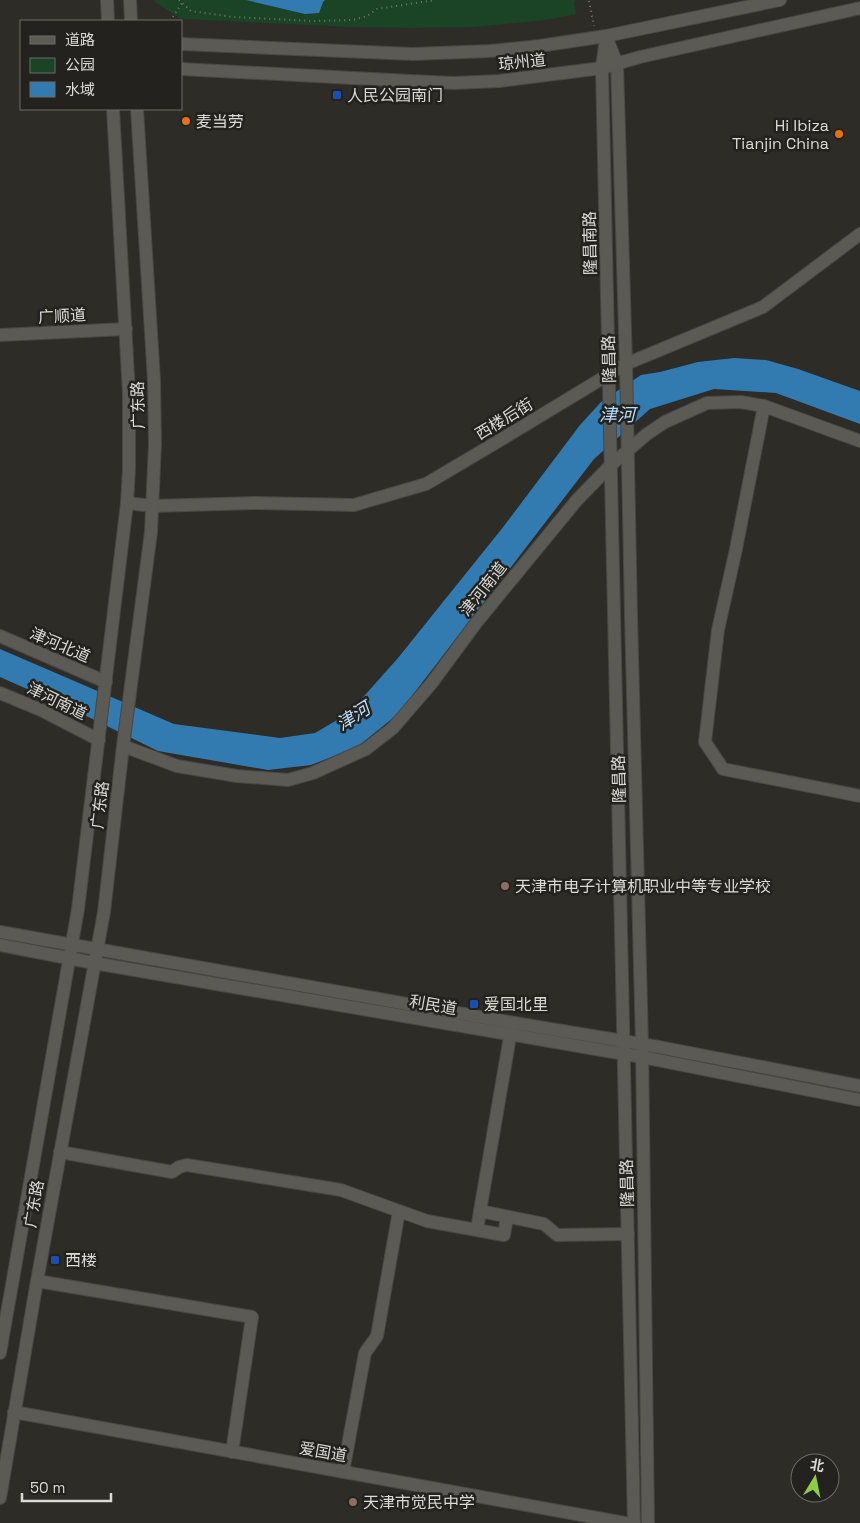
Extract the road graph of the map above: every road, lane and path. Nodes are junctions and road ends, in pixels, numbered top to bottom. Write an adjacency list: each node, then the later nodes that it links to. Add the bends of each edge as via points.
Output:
1 (107, 0): 12 (main road)
2 (130, 0): 13 (main road)
3 (179, 0): 9 (path)
4 (435, 0): 6 (path)
5 (780, 0): 15 (main road, 琼州道)
6 (418, 1): 10 (path)
7 (589, 1): 15 (path)
8 (387, 2): 10 (path)
9 (182, 3): 10 (path, via 191,11 312,22 353,20); 14 (path)
10 (386, 8)
11 (860, 8): 17 (main road, 琼州道)
12 (108, 20)
13 (131, 20)
14 (171, 20)
15 (601, 36): 16 (main road, 琼州道, via 490,51 413,54); 17 (main road, 隆昌路); 18 (main road, 隆昌南路)
16 (182, 44)
17 (617, 64): 18 (main road, 琼州道); 25 (main road, 隆昌路)
18 (602, 68): 19 (main road, 琼州道, via 499,81 454,82); 26 (main road, 隆昌南路)
19 (182, 69)
20 (113, 110): 23 (main road, 广东路)
21 (137, 110): 33 (main road, 广东路, via 154,380)
22 (860, 234): 25 (main road, 西楼后街, via 763,307)
23 (126, 329): 24 (main road, 广顺道); 32 (main road, 广东路, via 130,469)
24 (0, 335)
25 (626, 369): 26 (main road, 西楼后街); 29 (main road, 隆昌路)
26 (610, 378): 30 (main road, 隆昌南路); 33 (main road, 西楼后街, via 426,484 354,505)
27 (764, 406): 28 (main road, 津河南道); 29 (main road, 津河南道, via 742,402 707,403 665,422); 39 (main road, via 718,630 705,742 723,769)
28 (860, 441)
29 (628, 446): 31 (main road, 津河南道); 48 (main road, 隆昌路)
30 (612, 450): 31 (main road, 隆昌路)
31 (612, 464): 38 (main road, 津河南道, via 565,514 409,710 393,728 366,749 288,780 177,766); 47 (main road, 隆昌路)
32 (127, 503): 33 (main road, 西楼后街); 35 (main road, 广东路)
33 (153, 506): 38 (main road, 广东路)
34 (0, 636): 35 (main road, 津河北道)
35 (106, 682): 37 (main road, 广东路)
36 (0, 693): 37 (main road, 津河南道)
37 (99, 740): 42 (main road, 广东路)
38 (123, 746): 43 (main road, 广东路)
39 (860, 796)
40 (0, 932): 42 (main road, 利民道)
41 (0, 945): 44 (main road, 利民道)
42 (73, 945): 43 (main road, 利民道); 44 (main road, 广东路)
43 (97, 950): 45 (main road, 广东路); 46 (main road, 利民道)
44 (70, 958): 45 (main road, 利民道); 58 (main road, 广东路)
45 (94, 963): 46 (main road, 利民道); 51 (main road, 广东路)
46 (512, 1028): 47 (main road, 利民道); 53 (main road)
47 (623, 1048): 48 (main road, 利民道); 56 (main road, 隆昌路)
48 (642, 1050): 49 (main road, 利民道); 50 (main road, 利民道); 65 (main road, 隆昌路)
49 (860, 1086)
50 (860, 1100)
51 (60, 1152): 52 (main road, via 172,1172 187,1165 341,1190); 57 (main road, 广东路)
52 (399, 1211): 55 (main road, via 427,1221); 61 (main road, via 377,1336 365,1353)
53 (480, 1211): 54 (main road); 55 (main road)
54 (507, 1216): 55 (main road, via 504,1235); 56 (main road, via 544,1224 557,1235)
55 (477, 1230)
56 (628, 1234): 64 (main road, 隆昌路)
57 (37, 1281): 59 (main road, 广东路); 60 (main road, via 252,1317)
58 (0, 1353)
59 (14, 1412): 60 (main road, 爱国道); 62 (main road, 广东路)
60 (232, 1452): 61 (main road, 爱国道)
61 (343, 1472): 63 (main road, 爱国道)
62 (0, 1498)
63 (625, 1523)
64 (634, 1523)
65 (648, 1523)

